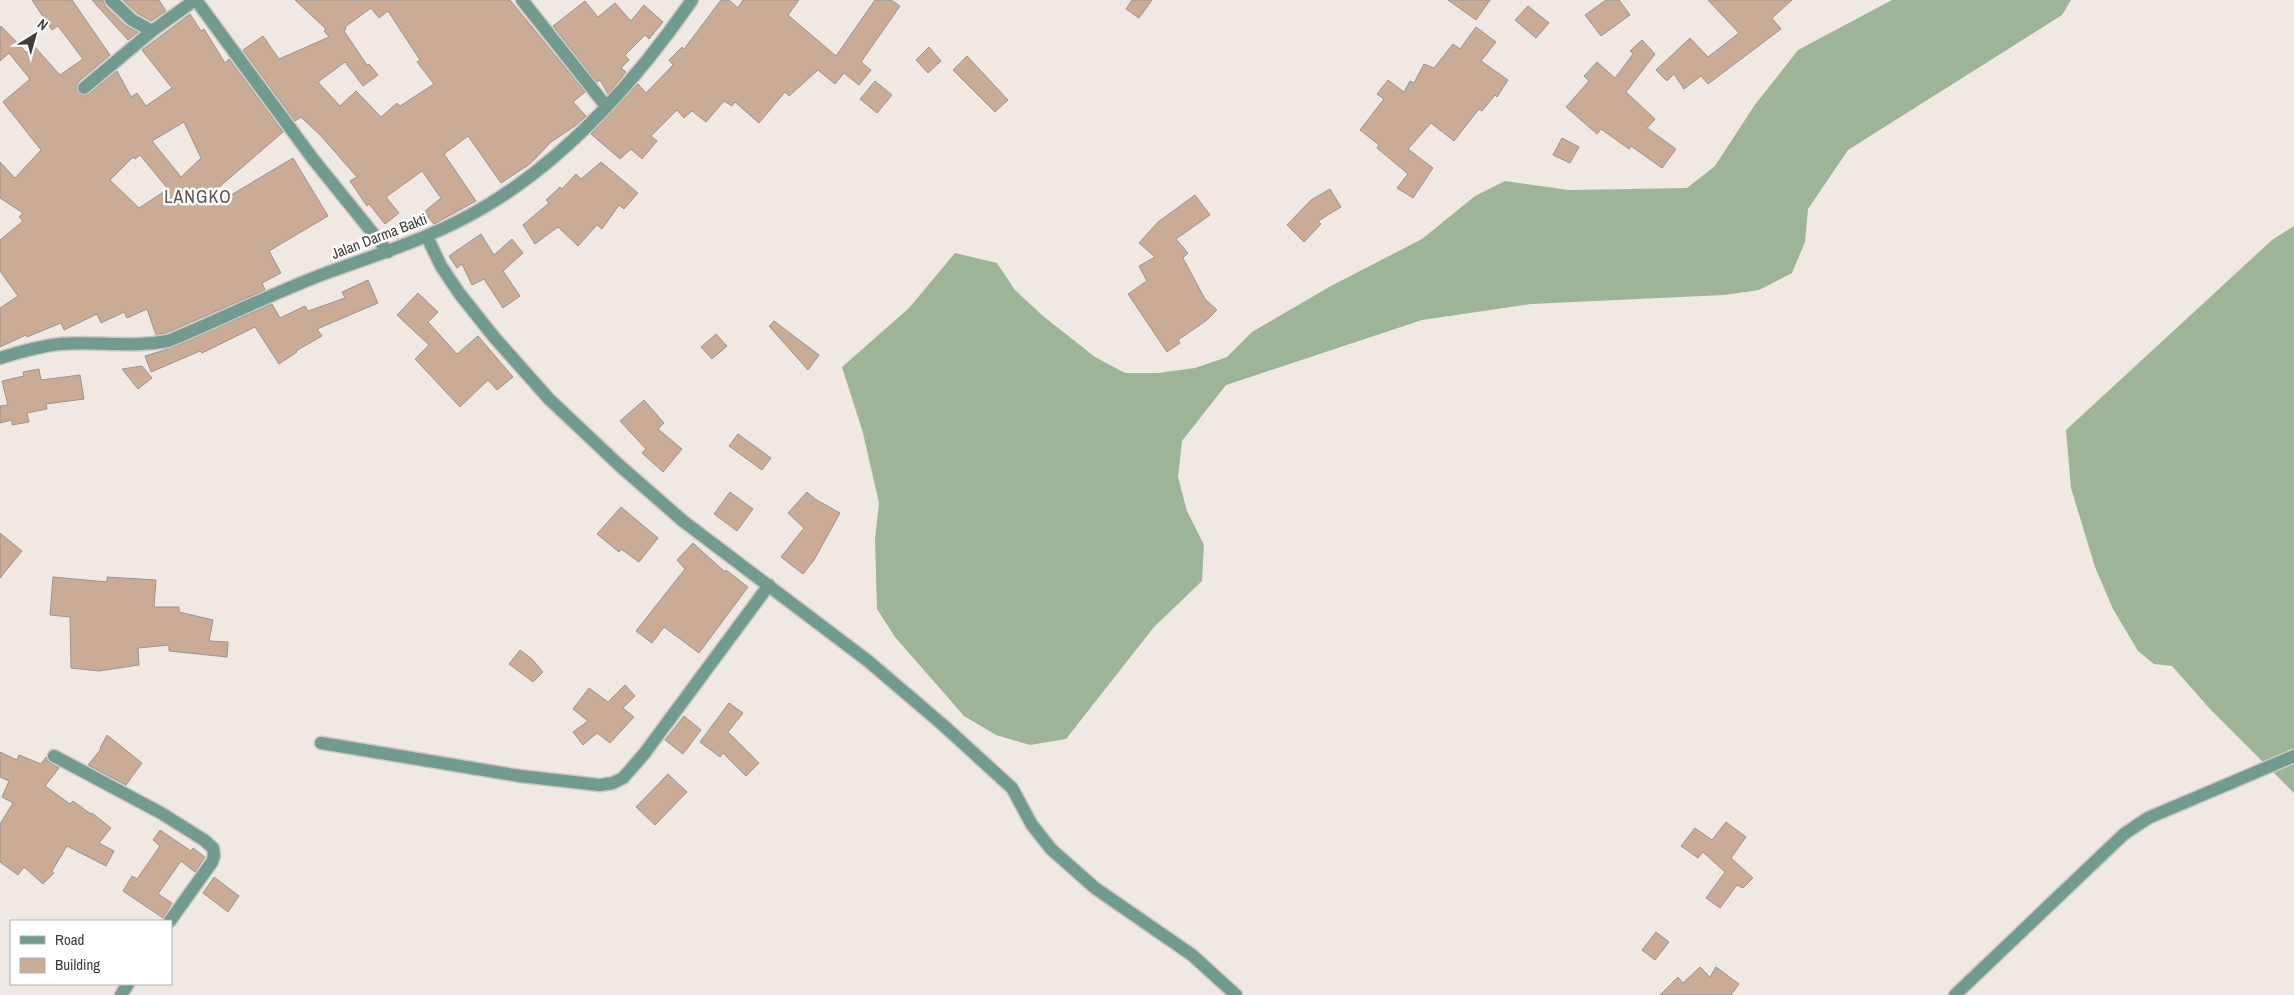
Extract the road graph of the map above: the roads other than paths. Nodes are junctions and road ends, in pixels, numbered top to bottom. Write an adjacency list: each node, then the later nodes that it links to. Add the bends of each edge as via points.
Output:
1 (111, 0): 5 (street, via 132,20)
2 (195, 0): 5 (street); 9 (street, via 313,159)
3 (522, 0): 7 (street)
4 (692, 0): 7 (street, Jalan Darma Bakti, via 646,62)
5 (152, 31): 6 (street)
6 (84, 88)
7 (606, 106): 8 (street, Jalan Darma Bakti, via 582,133 510,191)
8 (426, 237): 9 (street, Jalan Darma Bakti); 11 (street, via 459,293 549,399 683,521)
9 (388, 252): 10 (street, Jalan Darma Bakti, via 320,276 168,341 144,346 40,346)
10 (0, 358)
11 (769, 585): 12 (street, via 644,754 613,783 600,785 520,776); 16 (street, via 868,661 989,765 1012,788 1032,825 1051,849 1095,888 1192,955)
12 (321, 743)
13 (54, 756): 15 (street, via 161,814 213,848 212,862)
14 (2294, 756): 17 (street, via 2148,818 2124,834)
15 (171, 920)
16 (1236, 995)
17 (1955, 995)

